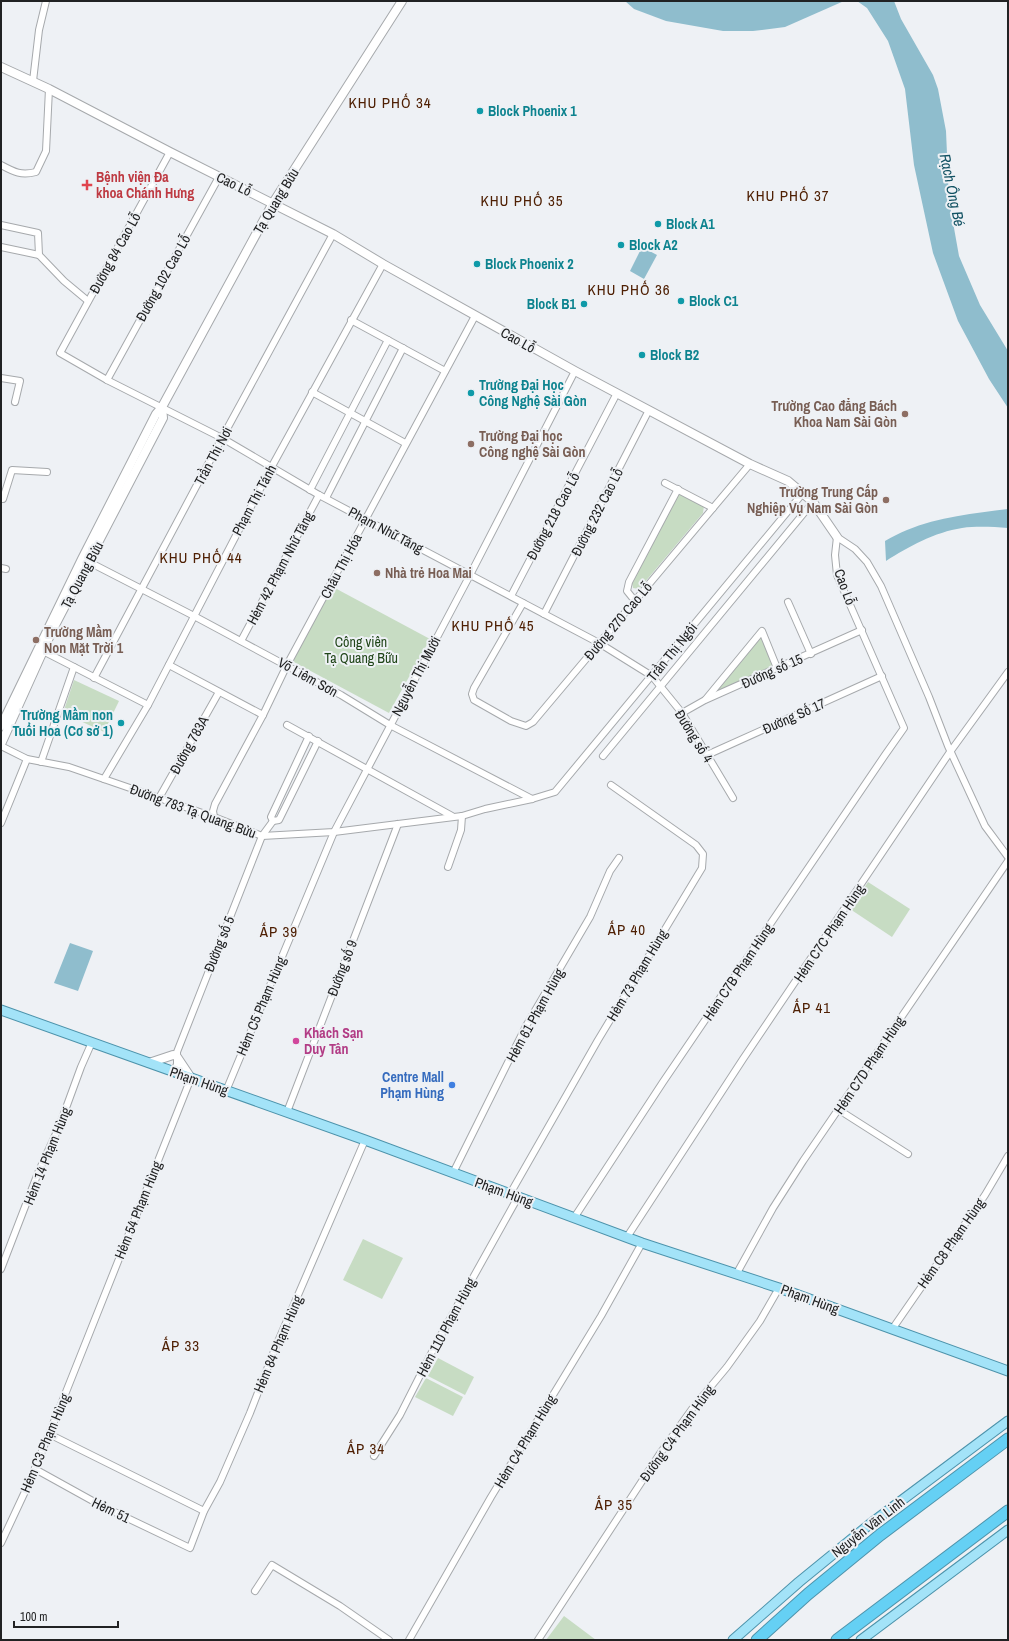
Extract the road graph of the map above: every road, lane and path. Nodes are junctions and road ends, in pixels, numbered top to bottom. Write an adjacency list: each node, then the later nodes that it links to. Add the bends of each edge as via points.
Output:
1 (46, 1): 4 (street, via 39,30)
2 (402, 1): 9 (main road, Tạ Quang Bửu)
3 (1, 67): 4 (main road, Cao Lỗ)
4 (33, 80): 5 (main road, Cao Lỗ)
5 (49, 89): 6 (main road, Cao Lỗ); 7 (street, via 46,151 36,172 26,175)
6 (170, 152): 8 (main road, Cao Lỗ); 15 (street, Đường 84 Cao Lỗ)
7 (1, 165)
8 (219, 177): 9 (main road, Cao Lỗ); 24 (street, Đường 102 Cao Lỗ)
9 (273, 203): 11 (main road, Cao Lỗ); 28 (main road, Tạ Quang Bửu)
10 (1, 225): 13 (street, via 38,234)
11 (334, 234): 14 (main road, Cao Lỗ); 32 (street, Trần Thị Nơi)
12 (1, 247): 13 (street)
13 (39, 255): 15 (street)
14 (383, 264): 16 (main road, Cao Lỗ); 17 (street, Phạm Thị Tánh)
15 (88, 301): 20 (street, Đường 84 Cao Lỗ)
16 (475, 316): 21 (street, Châu Thị Hóa); 22 (main road, Cao Lỗ)
17 (351, 320): 18 (street); 25 (street, Phạm Thị Tánh)
18 (388, 340): 19 (street); 30 (street)
19 (403, 348): 21 (street); 31 (street)
20 (60, 353): 24 (street, Phạm Nhữ Tăng)
21 (445, 371): 33 (street, Châu Thị Hóa)
22 (575, 371): 26 (main road, Cao Lỗ); 49 (street, Nguyễn Thị Mười)
23 (1, 378): 27 (street, via 20,381)
24 (107, 380): 28 (street, Phạm Nhữ Tăng)
25 (312, 392): 30 (street); 35 (street, Phạm Thị Tánh)
26 (618, 394): 29 (main road, Cao Lỗ); 51 (street, Đường 218 Cao Lỗ)
27 (15, 402)
28 (162, 407): 32 (street, Phạm Nhữ Tăng); 48 (main road, Tạ Quang Bửu, via 163,418)
29 (649, 410): 34 (main road, Cao Lỗ); 55 (street, Đường 232 Cao Lỗ)
30 (350, 413): 31 (street); 39 (street)
31 (365, 421): 33 (street); 42 (street)
32 (222, 438): 35 (street, Phạm Nhữ Tăng); 50 (street, Trần Thị Nơi)
33 (405, 443): 46 (street, Châu Thị Hóa)
34 (750, 464): 40 (main road, Cao Lỗ, via 788,482); 45 (street, Đường 270 Cao Lỗ)
35 (271, 468): 39 (street, Phạm Nhữ Tăng); 56 (street, Phạm Thị Tánh)
36 (47, 472): 43 (street, via 12,470)
37 (665, 483): 38 (street)
38 (678, 489): 45 (street); 52 (street, via 629,582 627,591)
39 (310, 490): 41 (street, Phạm Nhữ Tăng)
40 (803, 493): 44 (main road, Cao Lỗ); 67 (street, Trần Thị Ngôi)
41 (319, 494): 42 (street, Phạm Nhữ Tăng); 58 (street, Hẻm 42 Phạm Nhữ Tăng)
42 (326, 498): 46 (street, Phạm Nhữ Tăng)
43 (1, 499)
44 (813, 502): 47 (main road, Cao Lỗ); 70 (street, Trần Thị Ngôi)
45 (713, 508): 52 (street, Đường 270 Cao Lỗ)
46 (366, 520): 49 (street, Phạm Nhữ Tăng); 63 (street, Châu Thị Hóa)
47 (837, 537): 57 (street, Cao Lỗ, via 835,555 838,575); 83 (street, via 855,549 867,562 881,586)
48 (85, 560): 50 (street, Võ Liêm Sơn); 60 (main road, Tạ Quang Bửu)
49 (470, 575): 51 (street, Phạm Nhữ Tăng); 77 (street, Nguyễn Thị Mười)
50 (142, 589): 56 (street, Võ Liêm Sơn); 69 (street, Trần Thị Nơi)
51 (511, 596): 54 (street, Phạm Nhữ Tăng)
52 (634, 601): 59 (street, Đường 270 Cao Lỗ)
53 (788, 602): 61 (street)
54 (523, 603): 55 (street, Phạm Nhữ Tăng); 59 (street, Đường 270 Cao Lỗ, via 472,694 474,700 511,721 530,725)
55 (544, 614): 59 (street, Phạm Nhữ Tăng)
56 (194, 616): 58 (street, Võ Liêm Sơn); 62 (street, Phạm Thị Tánh)
57 (862, 630): 61 (street, Đường số 15); 68 (street, Cao Lỗ)
58 (241, 641): 63 (street, Võ Liêm Sơn)
59 (599, 643): 67 (street, Phạm Nhữ Tăng)
60 (41, 650): 64 (street); 78 (main road, Tạ Quang Bửu); 82 (main road, Tạ Quang Bửu)
61 (811, 654): 65 (street, Đường số 15)
62 (168, 665): 71 (street); 73 (street, Phạm Thị Tánh)
63 (286, 665): 75 (street, Châu Thị Hóa); 77 (street, Võ Liêm Sơn)
64 (74, 667): 69 (street); 87 (street)
65 (777, 668): 72 (street, Đường số 15); 72 (street, via 762,631)
66 (1008, 672): 83 (street, Hẻm C7C Phạm Hùng)
67 (652, 676): 70 (street, Đường số 4); 93 (street, Trần Thị Ngôi, via 555,792)
68 (882, 676): 79 (street, Cao Lỗ); 84 (street, Đường Số 17)
69 (94, 678): 73 (street)
70 (660, 686): 74 (street, Đường số 4); 85 (street, Trần Thị Ngôi)
71 (219, 692): 75 (street); 91 (street, Đường 783A)
72 (706, 700): 74 (street, Đường số 15)
73 (148, 705): 89 (street, Phạm Thị Tánh)
74 (682, 713): 84 (street, Đường số 4)
75 (262, 715): 96 (street, Châu Thị Hóa, via 215,804)
76 (288, 725): 80 (street)
77 (390, 725): 88 (street, Nguyễn Thị Mười); 93 (street, Võ Liêm Sơn)
78 (1, 726)
79 (904, 728): 120 (street, Hẻm C7B Phạm Hùng, via 663,1082)
80 (309, 736): 81 (street); 97 (street, via 271,817)
81 (318, 741): 88 (street); 97 (street, Đường số 5, via 279,820)
82 (1, 745): 86 (street, Đường 783 Tạ Quang Bửu)
83 (950, 752): 102 (street, via 985,826); 121 (street, Hẻm C7C Phạm Hùng, via 743,1059)
84 (707, 755): 92 (street, Đường số 4)
85 (602, 756)
86 (27, 759): 87 (street, Đường 783 Tạ Quang Bửu); 98 (street)
87 (41, 762): 89 (street, Đường 783 Tạ Quang Bửu, via 69,767)
88 (368, 768): 94 (street); 100 (street, Nguyễn Thị Mười)
89 (104, 779): 91 (street, Đường 783 Tạ Quang Bửu)
90 (611, 785): 119 (street, Hẻm 73 Phạm Hùng, via 696,845 703,854 702,868 598,1040)
91 (159, 798): 96 (street, Đường 783 Tạ Quang Bửu)
92 (733, 798)
93 (532, 799): 95 (street, Đường 783 Tạ Quang Bửu)
94 (452, 816): 95 (street, Đường 783 Tạ Quang Bửu); 99 (street, Đường 783 Tạ Quang Bửu)
95 (462, 816): 105 (street, via 461,830)
96 (214, 817): 101 (street, Đường 783 Tạ Quang Bửu)
97 (273, 821): 101 (street, Đường số 5)
98 (1, 823)
99 (398, 824): 100 (street, Đường 783 Tạ Quang Bửu); 114 (street, Đường số 9)
100 (334, 832): 101 (street, Đường 783 Tạ Quang Bửu); 112 (street, Hẻm C5 Phạm Hùng)
101 (262, 836): 108 (street, Đường số 5)
102 (1008, 857)
103 (619, 858): 118 (street, Hẻm 61 Phạm Hùng, via 590,917 526,1026)
104 (1008, 861): 113 (street, Hẻm C7D Phạm Hùng)
105 (448, 867)
106 (2, 1013): 107 (main road, Phạm Hùng)
107 (92, 1042): 109 (main road, Phạm Hùng); 123 (street, Hẻm 14 Phạm Hùng)
108 (176, 1055): 109 (main road); 110 (street, Đường số 5, via 170,1058); 111 (main road)
109 (149, 1064): 110 (main road, Phạm Hùng)
110 (170, 1071): 111 (main road, Phạm Hùng)
111 (191, 1078): 112 (main road, Phạm Hùng); 127 (street, Hẻm 54 Phạm Hùng)
112 (226, 1091): 114 (main road, Phạm Hùng)
113 (839, 1110): 116 (street); 124 (street, Hẻm C7D Phạm Hùng, via 773,1208)
114 (287, 1112): 115 (main road, Phạm Hùng)
115 (365, 1140): 118 (main road, Phạm Hùng); 134 (street, Hẻm 84 Phạm Hùng, via 276,1346 250,1413)
116 (908, 1154)
117 (1008, 1156): 126 (street, Hẻm C8 Phạm Hùng, via 985,1195)
118 (453, 1173): 119 (main road, Phạm Hùng)
119 (514, 1196): 120 (main road, Phạm Hùng); 132 (street, Hẻm 110 Phạm Hùng, via 400,1415)
120 (574, 1218): 121 (main road, Phạm Hùng)
121 (627, 1237): 122 (main road, Phạm Hùng)
122 (642, 1243): 124 (main road, Phạm Hùng); 143 (street, Hẻm C4 Phạm Hùng)
123 (1, 1269)
124 (737, 1273): 125 (main road, Phạm Hùng)
125 (780, 1288): 126 (main road, Phạm Hùng); 144 (street, Đường C4 Phạm Hủng, via 727,1367 661,1452)
126 (893, 1328): 128 (main road, Phạm Hùng)
127 (86, 1343): 130 (street, Hẻm C3 Phạm Hùng)
128 (1008, 1371)
129 (1008, 1420): 145 (main road, Nguyễn Văn Linh, via 870,1524)
130 (49, 1434): 133 (street, Hẻm C3 Phạm Hùng); 134 (street)
131 (1008, 1439): 146 (highway, Nguyễn Văn Linh, via 880,1535)
132 (374, 1456)
133 (35, 1469): 137 (street, Hẻm C3 Phạm Hùng); 138 (street, Hẻm 51, via 100,1506)
134 (204, 1511): 138 (street, Hẻm 84 Phạm Hùng)
135 (1008, 1511): 139 (highway)
136 (1008, 1530): 141 (main road)
137 (1, 1543)
138 (190, 1548)
139 (909, 1585): 141 (main road); 147 (highway)
140 (255, 1591): 142 (street, via 272,1565)
141 (918, 1597): 148 (main road)
142 (388, 1640)
143 (409, 1640)
144 (538, 1640)
145 (733, 1640)
146 (757, 1640)
147 (837, 1640)
148 (861, 1640)

